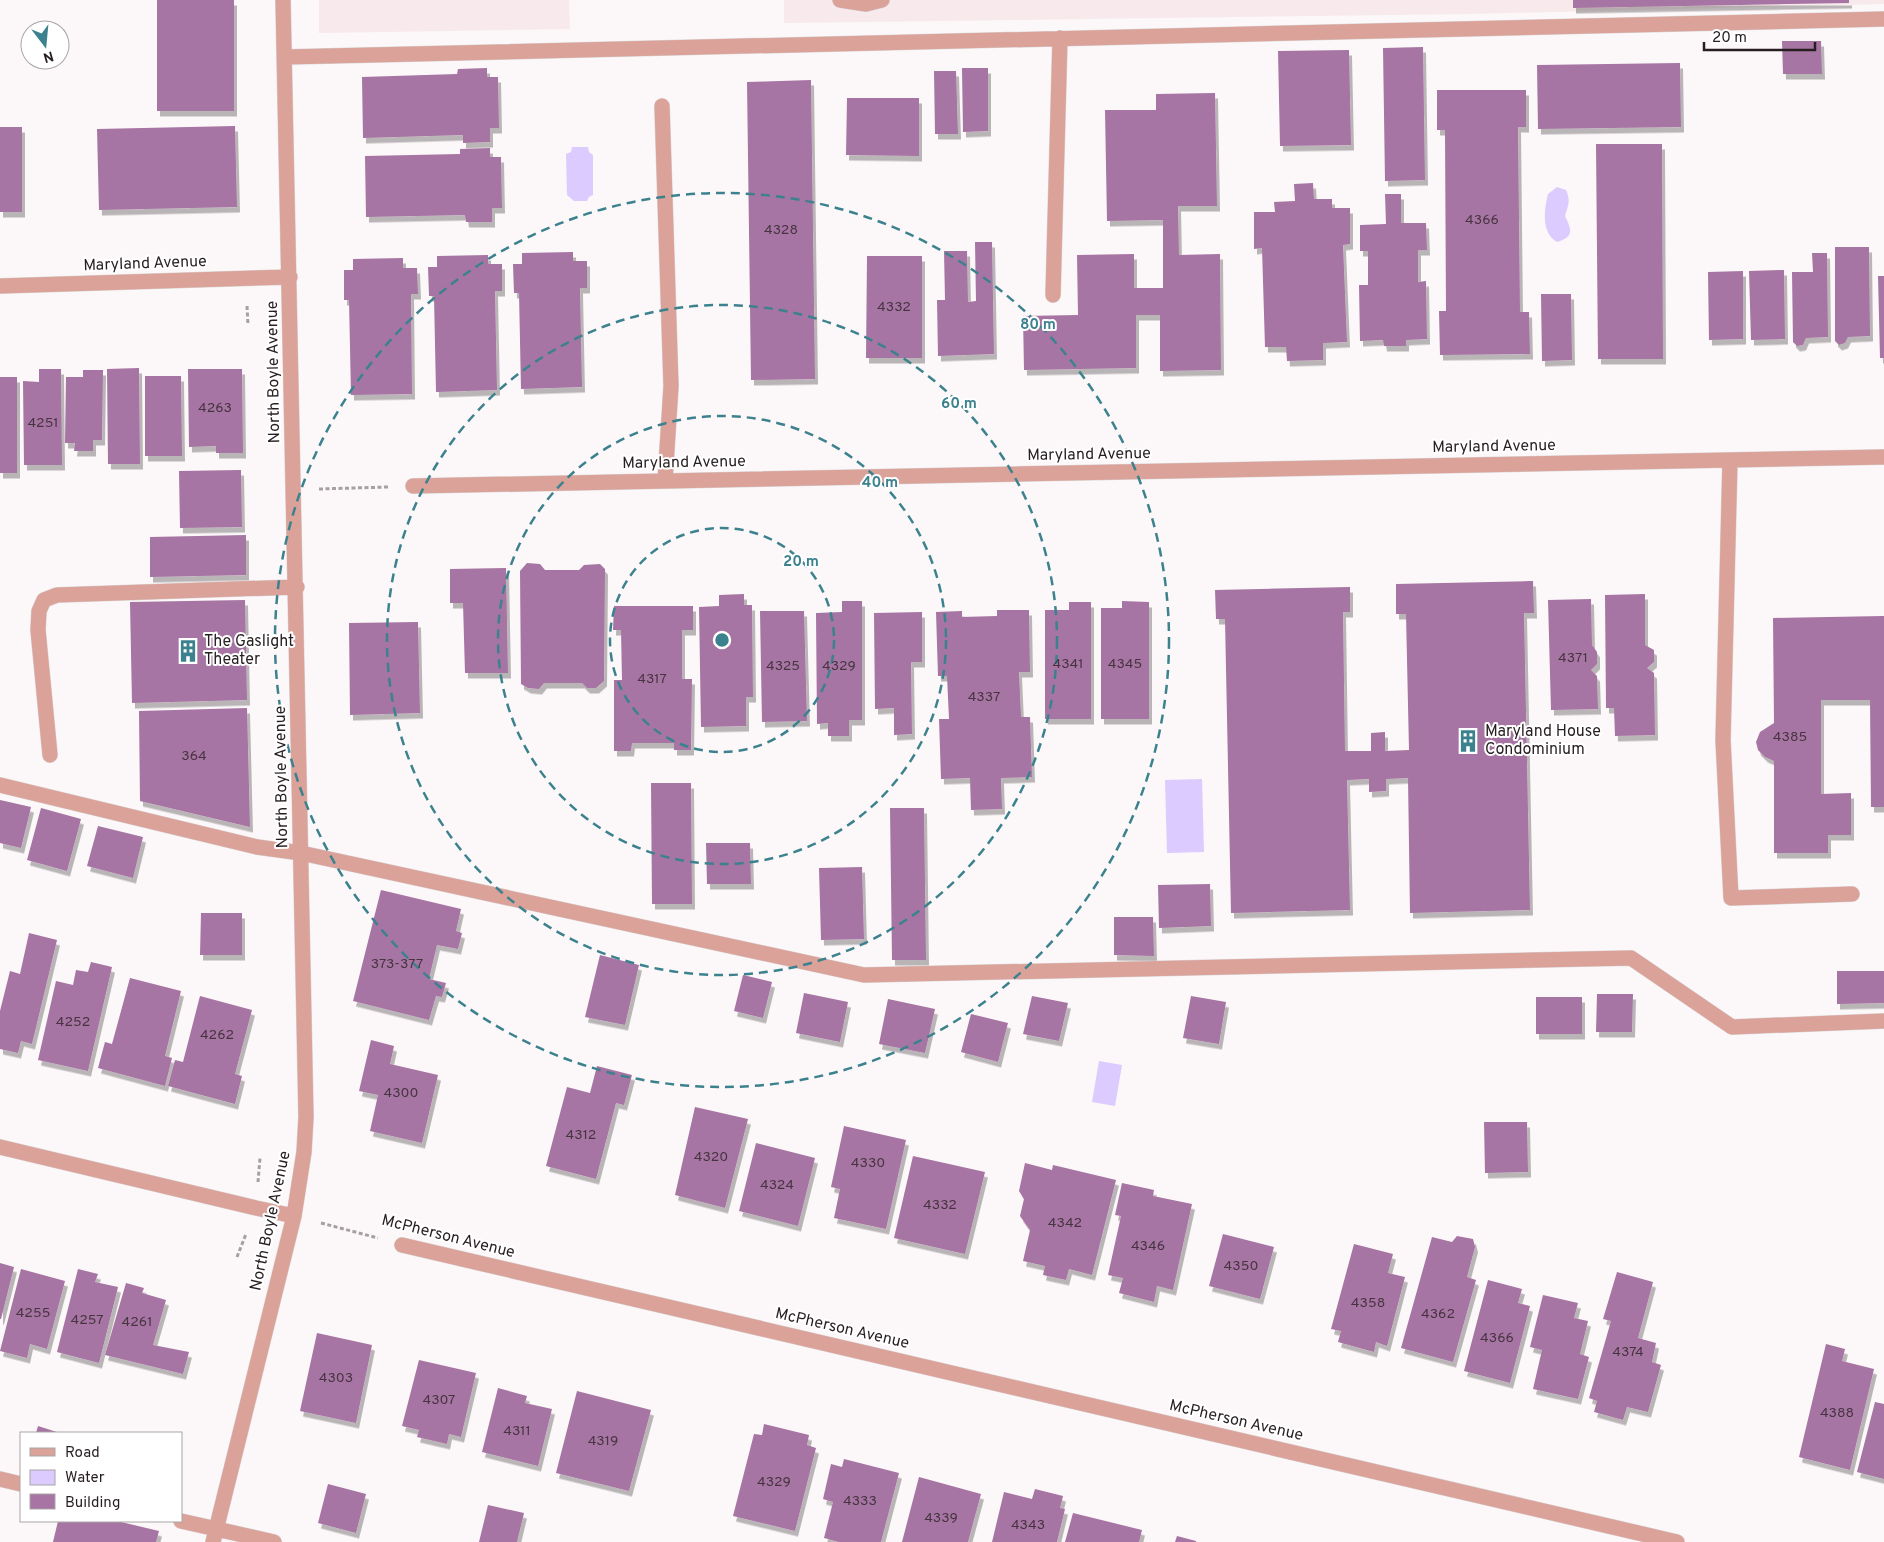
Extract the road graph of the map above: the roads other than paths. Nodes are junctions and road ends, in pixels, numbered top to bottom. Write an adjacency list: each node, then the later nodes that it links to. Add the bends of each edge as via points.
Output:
1 (284, 0): 6 (street, North Boyle Avenue)
2 (840, 0): 3 (street, via 866,4)
3 (882, 0)
4 (1884, 20): 5 (street)
5 (1060, 38): 6 (street); 10 (street)
6 (285, 57): 8 (street, North Boyle Avenue)
7 (662, 106): 13 (street, via 671,386)
8 (290, 277): 9 (street, Maryland Avenue); 15 (street, North Boyle Avenue)
9 (0, 286)
10 (1053, 295)
11 (1884, 457): 12 (street, Maryland Avenue)
12 (1730, 460): 13 (street, Maryland Avenue); 19 (street, via 1723,740 1731,898)
13 (665, 481): 14 (street, Maryland Avenue)
14 (412, 486)
15 (297, 587): 16 (street, via 57,595 44,600 39,612 38,630); 18 (street, North Boyle Avenue)
16 (50, 755)
17 (0, 785): 18 (street, via 257,846)
18 (301, 853): 20 (street, via 864,975 1630,958 1732,1027); 22 (street, North Boyle Avenue, via 306,1117)
19 (1852, 894)
20 (1884, 1021)
21 (0, 1147): 22 (street)
22 (294, 1216): 27 (street, North Boyle Avenue)
23 (402, 1245): 29 (street, McPherson Avenue)
24 (0, 1479): 25 (street)
25 (20, 1484)
26 (182, 1521): 27 (street)
27 (215, 1535): 28 (street)
28 (274, 1542)
29 (1677, 1542)

